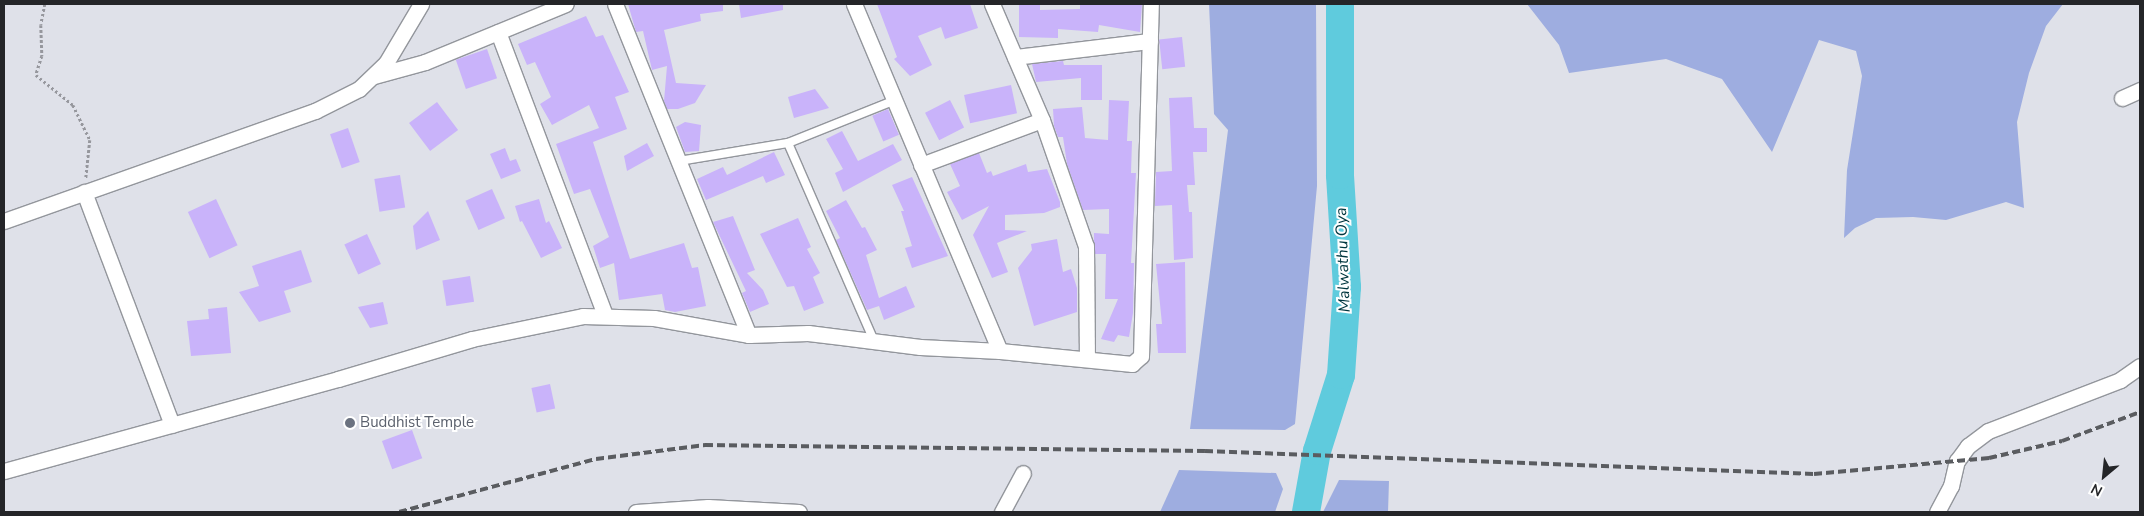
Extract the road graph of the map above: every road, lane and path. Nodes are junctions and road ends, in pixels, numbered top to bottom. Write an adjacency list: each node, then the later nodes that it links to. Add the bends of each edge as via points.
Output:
1 (45, 4): 19 (path, via 40,25 42,56 36,75 73,105 90,140)
2 (421, 4): 11 (street, via 398,46)
3 (566, 4): 8 (street)
4 (615, 4): 17 (street)
5 (854, 4): 14 (street)
6 (992, 4): 10 (street)
7 (1151, 4): 9 (street)
8 (498, 32): 11 (street, via 425,62); 21 (street)
9 (1150, 41): 10 (street); 25 (street, via 1141,356 1132,364)
10 (1015, 57): 15 (street)
11 (373, 76): 19 (street, via 359,88 315,111)
12 (2140, 90): 13 (street)
13 (2122, 98)
14 (892, 101): 16 (lane); 18 (street)
15 (1042, 120): 18 (street); 25 (street, via 1086,246)
16 (788, 143): 17 (lane); 23 (lane)
17 (679, 161): 22 (street)
18 (921, 165): 24 (street)
19 (84, 192): 20 (street); 27 (street)
20 (4, 221)
21 (605, 314): 22 (street, via 654,318); 27 (street, via 558,319 472,339)
22 (749, 335): 23 (street, via 808,334)
23 (874, 341): 24 (street)
24 (1000, 351): 25 (street)
25 (1087, 358)
26 (2140, 366): 34 (street, via 2120,380 1988,431 1968,446 1957,461 1951,486)
27 (172, 425): 28 (street)
28 (4, 471)
29 (1023, 472): 33 (street)
30 (668, 511): 31 (street); 32 (street, via 749,508)
31 (636, 512)
32 (799, 512)
33 (1002, 512)
34 (1937, 512)

